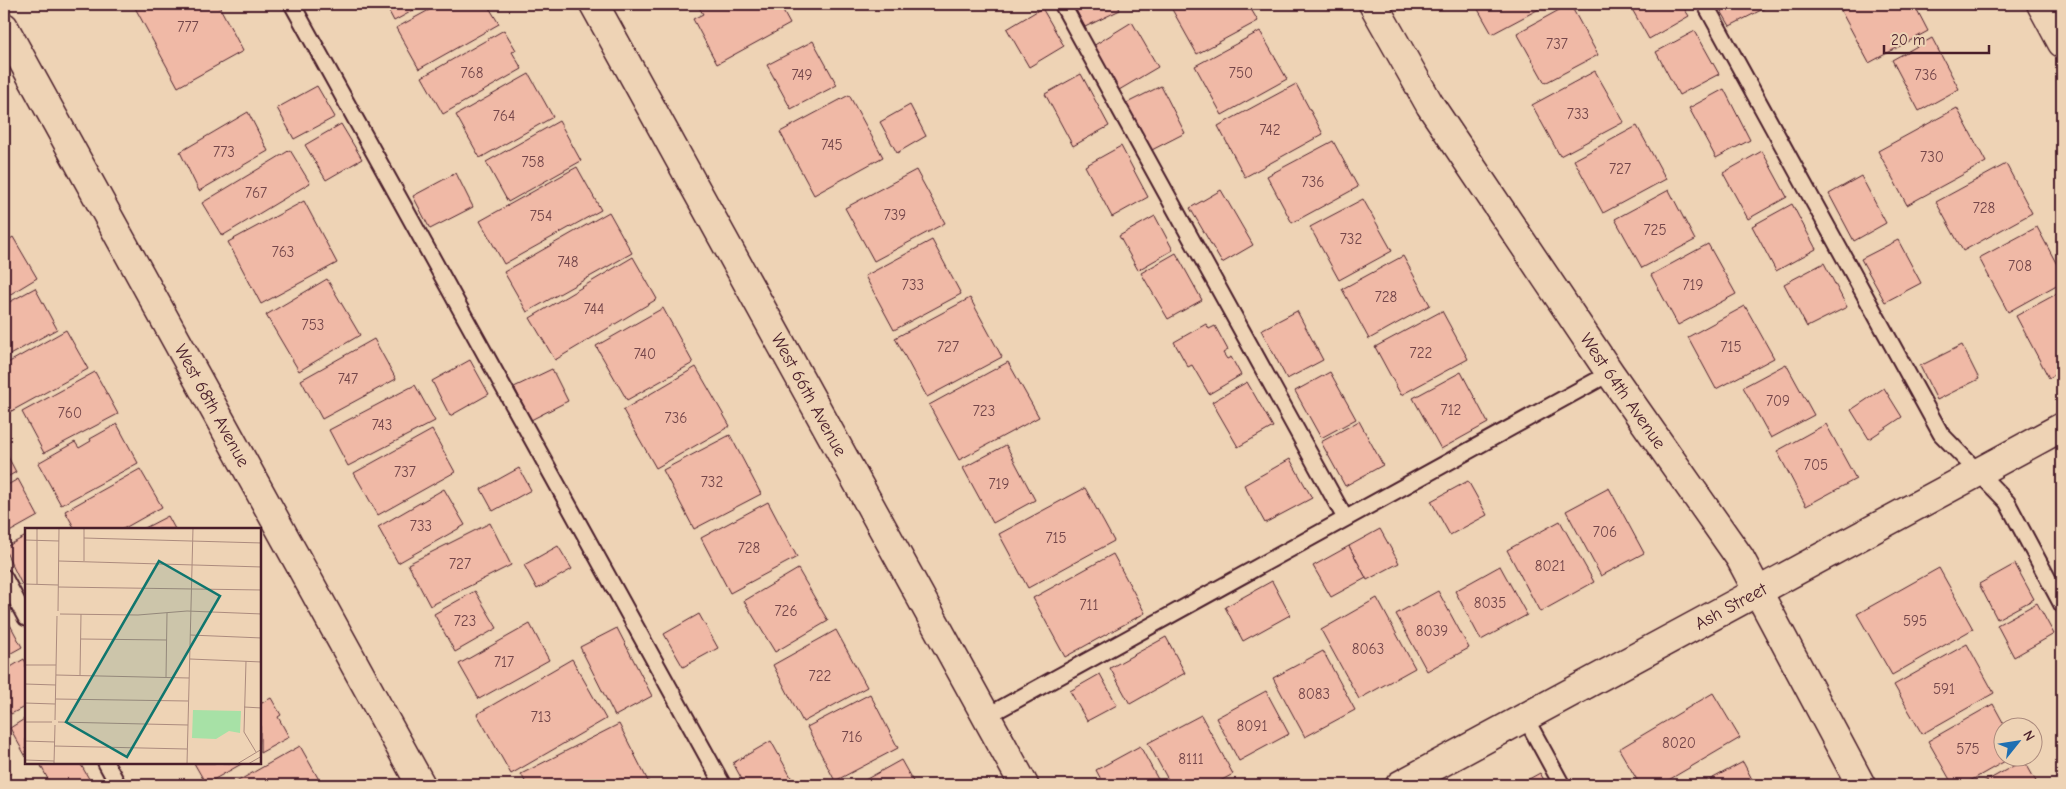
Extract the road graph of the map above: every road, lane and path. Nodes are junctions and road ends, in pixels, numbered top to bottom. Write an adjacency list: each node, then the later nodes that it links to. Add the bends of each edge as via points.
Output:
1 (292, 4): 22 (lane)
2 (594, 4): 17 (street, West 66th Avenue)
3 (1062, 4): 12 (lane)
4 (1373, 4): 9 (street, West 64th Avenue, via 1430,105)
5 (1705, 4): 11 (lane, via 1941,434)
6 (2041, 4): 8 (street)
7 (4, 27): 21 (street, West 68th Avenue)
8 (2062, 43)
9 (1610, 373): 12 (lane); 14 (street, West 64th Avenue, via 1740,558)
10 (2062, 427): 11 (street, Ash Street)
11 (1979, 472): 14 (street, Ash Street); 15 (lane, via 2008,502)
12 (1345, 518): 17 (lane)
13 (4, 577): 16 (lane)
14 (1759, 591): 18 (street, Ash Street); 26 (street, West 64th Avenue)
15 (2062, 605)
16 (25, 616)
17 (987, 716): 23 (street, West 66th Avenue)
18 (1525, 718): 24 (street, Ash Street); 25 (lane)
19 (107, 764): 20 (lane)
20 (118, 785)
21 (421, 785)
22 (724, 785)
23 (1024, 785)
24 (1400, 785)
25 (1562, 785)
26 (1861, 785)

